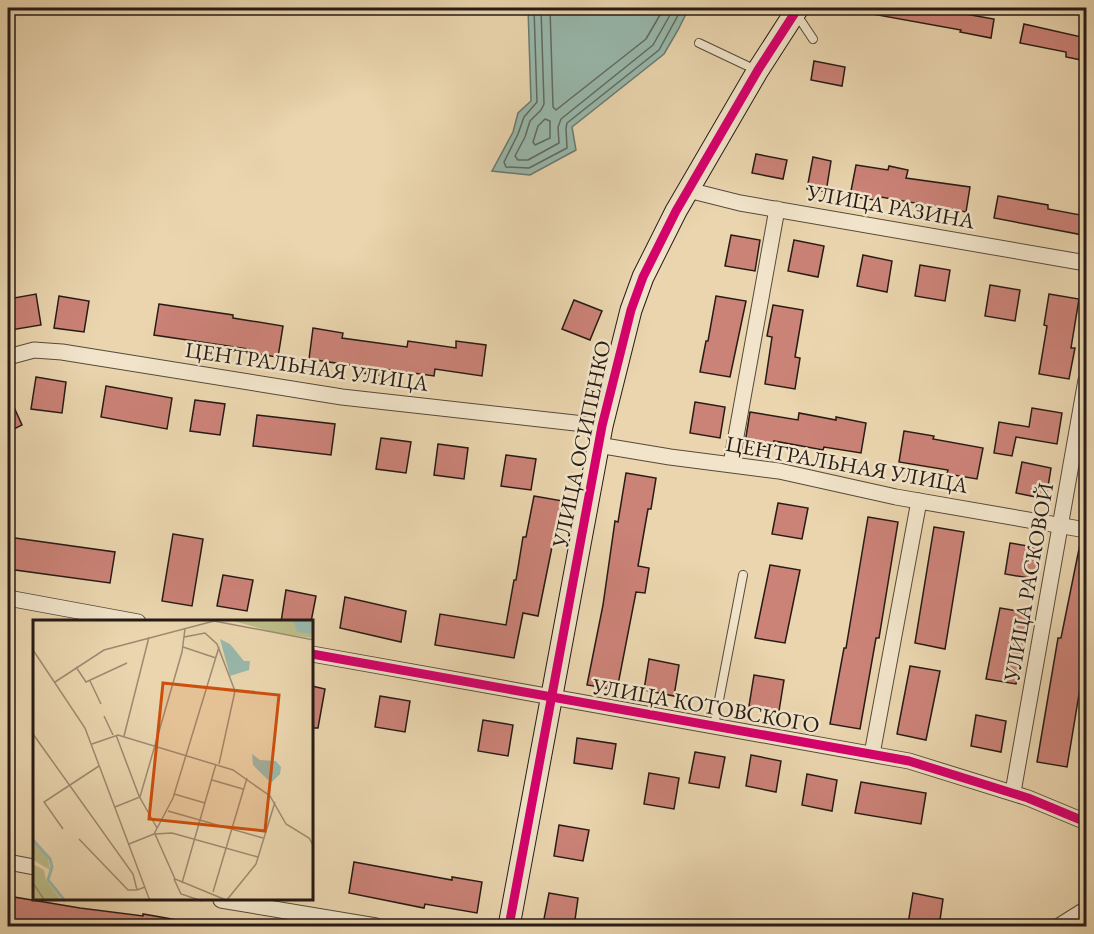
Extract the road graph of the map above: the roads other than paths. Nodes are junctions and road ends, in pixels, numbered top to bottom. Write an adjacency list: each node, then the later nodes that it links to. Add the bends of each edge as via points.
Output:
1 (796, 10): 2 (lane); 4 (street, УЛИЦА ОСИПЕНКО)
2 (813, 39)
3 (699, 43): 4 (lane)
4 (758, 70): 5 (street, УЛИЦА ОСИПЕНКО)
5 (688, 190): 6 (street, УЛИЦА РАЗИНА); 10 (street, УЛИЦА ОСИПЕНКО, via 639,288)
6 (777, 209): 7 (street, УЛИЦА РАЗИНА); 11 (street)
7 (1086, 263)
8 (8, 357): 10 (street, ЦЕНТРАЛЬНАЯ УЛИЦА, via 34,350 62,352)
9 (1086, 380): 13 (street, УЛИЦА РАСКОВОЙ)
10 (600, 436): 11 (street, ЦЕНТРАЛЬНАЯ УЛИЦА, via 670,458); 19 (street, УЛИЦА ОСИПЕНКО)
11 (731, 464): 12 (street, ЦЕНТРАЛЬНАЯ УЛИЦА)
12 (919, 501): 13 (street, ЦЕНТРАЛЬНАЯ УЛИЦА); 21 (street)
13 (1061, 525): 14 (street, ЦЕНТРАЛЬНАЯ УЛИЦА); 22 (street, УЛИЦА РАСКОВОЙ)
14 (1086, 530)
15 (744, 575): 20 (lane)
16 (8, 598): 17 (street)
17 (127, 620)
18 (314, 654): 19 (street, УЛИЦА КОТОВСКОГО)
19 (551, 698): 20 (street, УЛИЦА КОТОВСКОГО); 29 (street, УЛИЦА ОСИПЕНКО)
20 (714, 726): 21 (street, УЛИЦА КОТОВСКОГО)
21 (872, 754): 22 (street, УЛИЦА КОТОВСКОГО)
22 (1012, 792): 23 (street, УЛИЦА КОТОВСКОГО)
23 (1086, 822)
24 (8, 862): 25 (street)
25 (33, 867)
26 (227, 901): 28 (street)
27 (1086, 909): 30 (street)
28 (376, 927)
29 (509, 927)
30 (1059, 927)

